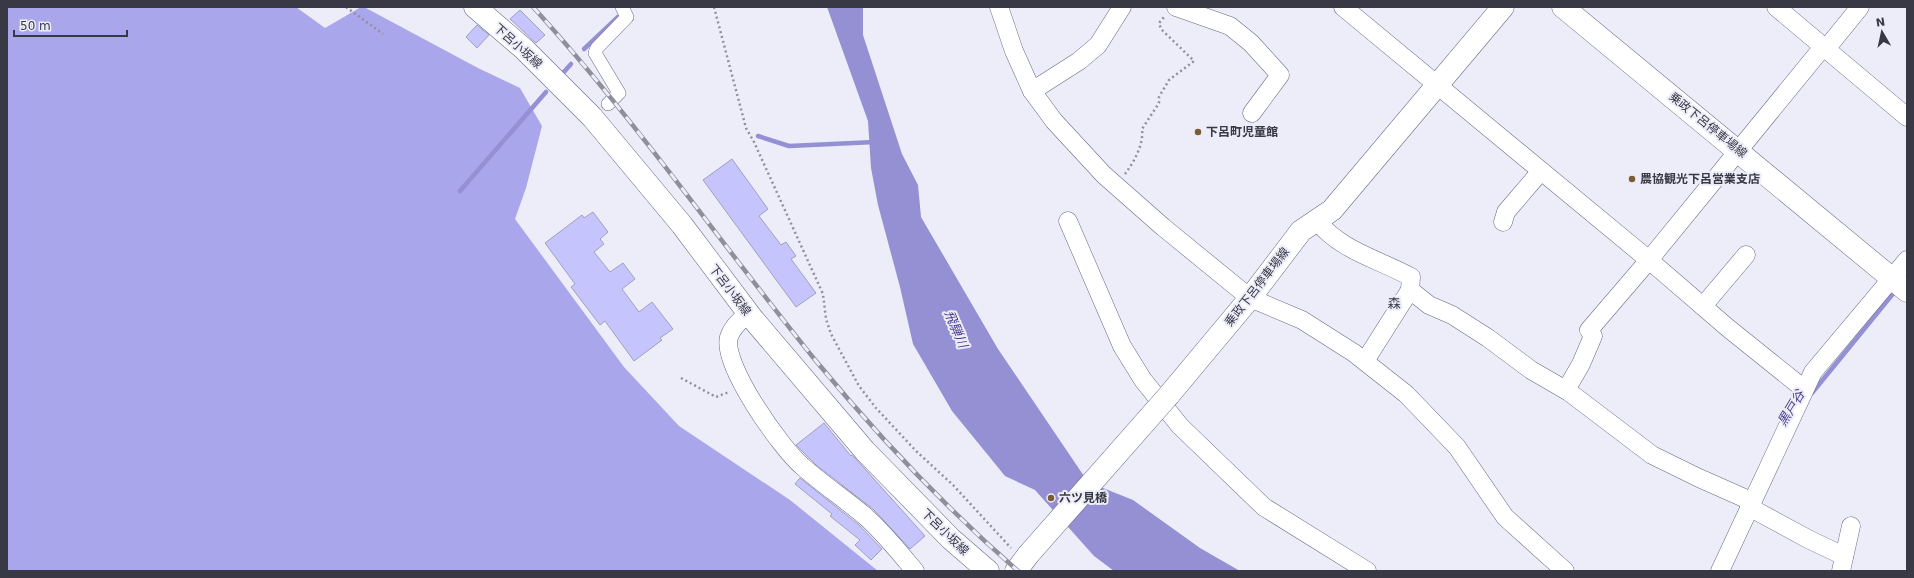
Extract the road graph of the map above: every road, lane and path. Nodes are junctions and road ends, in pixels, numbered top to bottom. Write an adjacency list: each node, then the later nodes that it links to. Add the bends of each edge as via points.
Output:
1 (346, 7): 13 (path)
2 (475, 7): 33 (main road, 下呂小坂線, via 524,49 592,117 682,225)
3 (622, 7): 17 (street, via 627,18 596,48 595,53 619,93)
4 (714, 7): 41 (path, via 746,128 822,294 826,319 838,347 876,408 916,451 953,485)
5 (999, 7): 16 (street, via 1014,51)
6 (1122, 7): 16 (street, via 1098,45 1079,61)
7 (1343, 7): 15 (street)
8 (1503, 7): 15 (main road, 乗政下呂停車場線)
9 (1563, 7): 20 (main road, 乗政下呂停車場線)
10 (1776, 7): 14 (street)
11 (1860, 7): 14 (street)
12 (1172, 10): 18 (street, via 1230,26 1252,43 1280,75); 22 (path, via 1159,23 1161,29 1194,61 1169,80 1158,97 1159,103 1142,129 1143,135 1134,162)
13 (383, 34)
14 (1825, 48): 19 (street); 20 (street)
15 (1437, 84): 21 (street); 23 (main road, 乗政下呂停車場線, via 1332,210)
16 (1032, 91): 22 (street, via 1054,121)
17 (608, 104)
18 (1252, 113)
19 (1907, 117)
20 (1738, 150): 27 (street); 29 (main road, 乗政下呂停車場線)
21 (1541, 171): 25 (street, via 1506,212); 27 (street)
22 (1116, 186): 31 (street)
23 (1316, 220): 30 (street, via 1325,231 1350,249 1411,277); 31 (main road, 乗政下呂停車場線, via 1301,231)
24 (1068, 221): 45 (street, via 1122,346 1143,380 1180,426 1264,507)
25 (1503, 222)
26 (1746, 255): 32 (street)
27 (1649, 260): 32 (street); 38 (street, via 1589,330 1593,336)
28 (1907, 260): 29 (street)
29 (1899, 285): 37 (street, via 1813,372)
30 (1410, 290): 34 (street); 38 (street, via 1429,305 1488,338 1531,370)
31 (1250, 298): 34 (street, via 1302,320); 41 (main road, 乗政下呂停車場線, bridge, via 1169,395)
32 (1703, 306): 37 (street)
33 (748, 313): 36 (street, via 734,328 729,338 729,349 735,370); 44 (main road, 下呂小坂線, via 865,451 951,539)
34 (1365, 361): 46 (street, via 1406,394 1457,447 1505,517)
35 (681, 378): 36 (path, via 716,397)
36 (743, 383): 43 (street, via 785,449 801,466 866,518 891,542)
37 (1804, 389): 39 (street)
38 (1566, 390): 39 (street, via 1652,455)
39 (1753, 506): 42 (street, via 1810,540); 47 (street)
40 (1851, 526): 42 (street)
41 (1022, 562)
42 (1842, 563)
43 (915, 571)
44 (988, 571)
45 (1367, 571)
46 (1565, 571)
47 (1720, 571)

